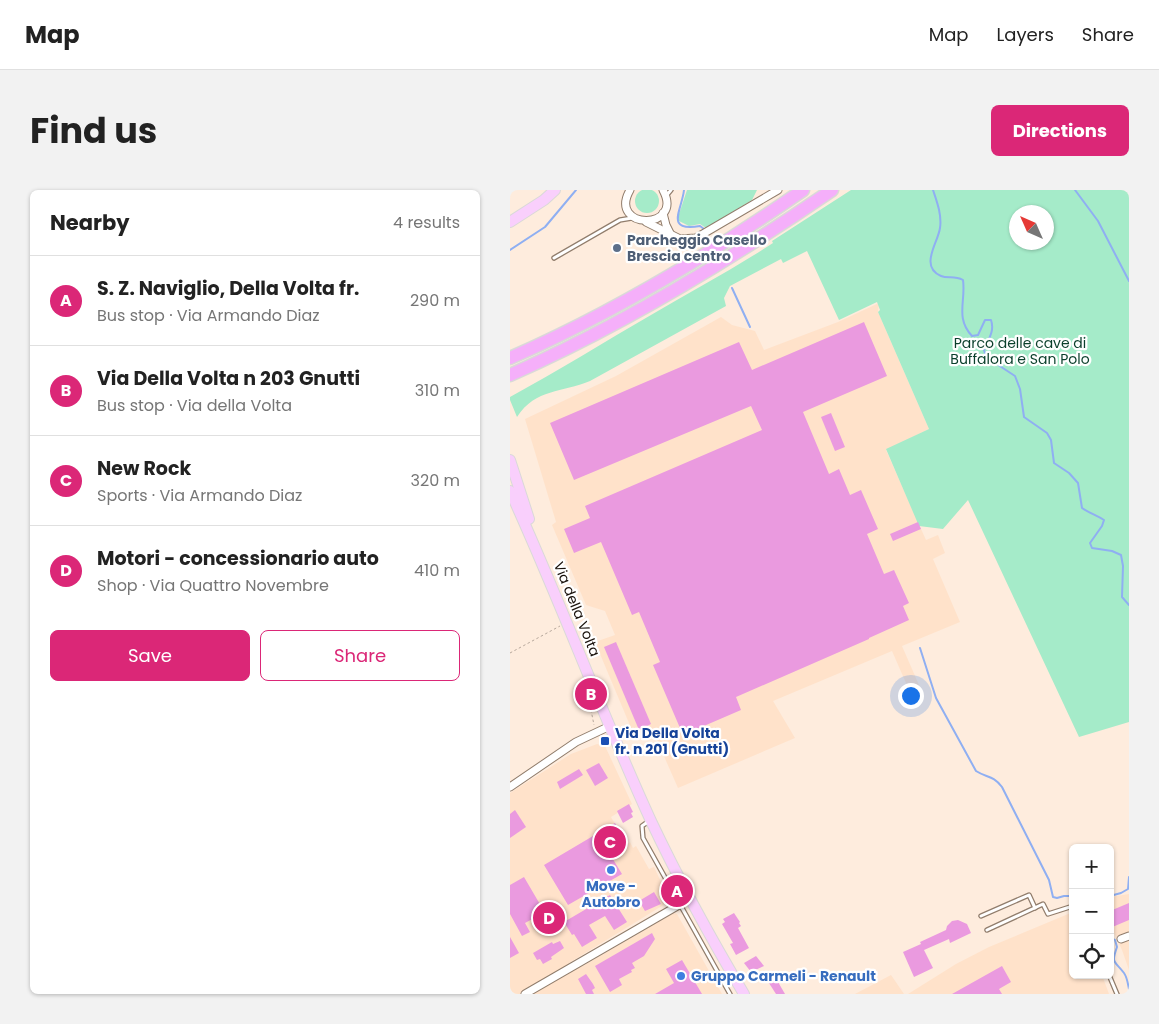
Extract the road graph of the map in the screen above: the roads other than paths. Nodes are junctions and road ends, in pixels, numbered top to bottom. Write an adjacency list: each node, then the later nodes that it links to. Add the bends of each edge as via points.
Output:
1 (555, 190): 11 (main road)
2 (630, 190): 7 (street)
3 (778, 190): 13 (street, via 701,236 686,240)
4 (803, 190): 15 (highway, via 753,225 654,284)
5 (832, 190): 16 (highway, via 762,238 663,298)
6 (666, 192): 8 (street)
7 (627, 208): 9 (street); 10 (lane)
8 (663, 213): 12 (street); 13 (street)
9 (635, 218): 10 (lane); 12 (street)
10 (620, 220): 14 (lane)
11 (510, 222)
12 (646, 222): 13 (street)
13 (670, 233)
14 (554, 258)
15 (510, 358)
16 (510, 375)
17 (510, 460): 19 (main road, Via della Volta)
18 (510, 491): 19 (main road, Via della Volta)
19 (541, 558): 20 (main road, Via della Volta)
20 (610, 726): 21 (street, via 576,742); 22 (main road, Via della Volta)
21 (510, 788)
22 (651, 820): 23 (lane, via 644,823 643,838); 33 (main road, Via della Volta, via 700,919)
23 (679, 905): 31 (street); 32 (lane)
24 (1069, 907): 25 (lane, via 1048,914 1043,904)
25 (1035, 908): 26 (lane, via 1029,895); 27 (lane)
26 (982, 916)
27 (987, 930)
28 (1129, 936): 29 (street)
29 (1121, 939)
30 (1111, 979): 34 (lane)
31 (524, 994)
32 (730, 994)
33 (744, 994)
34 (1118, 994)

